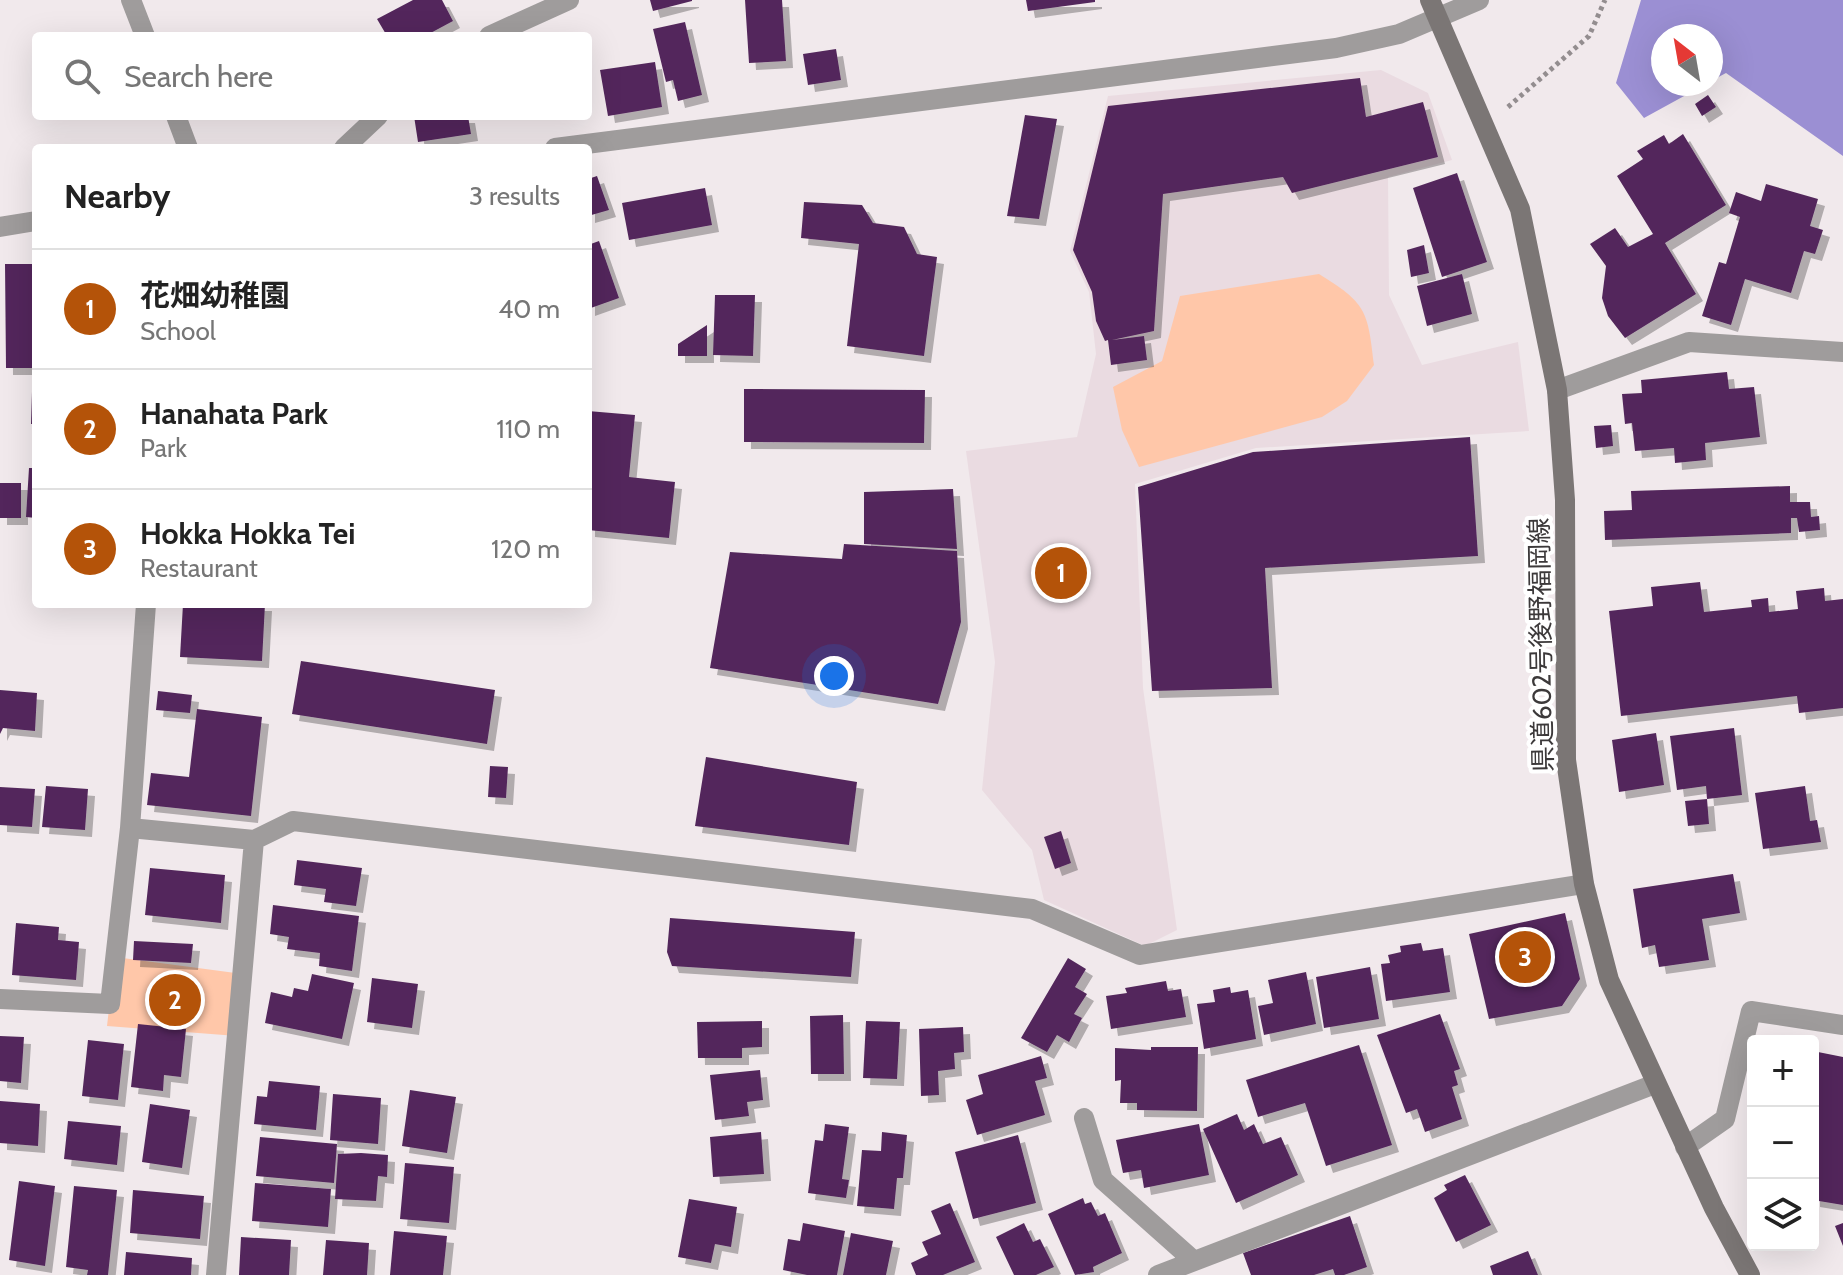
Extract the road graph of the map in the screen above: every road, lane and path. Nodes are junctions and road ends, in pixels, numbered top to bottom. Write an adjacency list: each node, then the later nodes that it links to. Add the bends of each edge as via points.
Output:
1 (131, 0): 7 (street)
2 (569, 0): 8 (street)
3 (1430, 0): 6 (main road, 県道602号後野福岡線)
4 (1479, 0): 6 (street)
5 (1605, 0): 9 (path, via 1589,36)
6 (1439, 20): 14 (street, via 1336,48); 18 (main road, 県道602号後野福岡線, via 1520,209)
7 (143, 32)
8 (498, 32)
9 (1506, 108)
10 (178, 120): 12 (street)
11 (374, 120): 13 (street)
12 (186, 144)
13 (348, 144)
14 (586, 144)
15 (32, 222): 16 (street)
16 (0, 227)
17 (1843, 352): 18 (street, via 1689,342)
18 (1557, 390): 22 (main road, 県道602号後野福岡線, via 1565,500 1566,760)
19 (146, 608): 20 (street)
20 (130, 828): 21 (street); 23 (street, via 110,1004)
21 (254, 840): 22 (street, via 293,821 1032,909 1140,955); 29 (street)
22 (1584, 884): 25 (main road, 県道602号後野福岡線, via 1609,980)
23 (0, 999)
24 (1843, 1025): 27 (street, via 1751,1011 1725,1119)
25 (1655, 1084): 27 (main road, 県道602号後野福岡線); 28 (street)
26 (1084, 1118): 28 (street, via 1103,1180)
27 (1685, 1147): 31 (main road, 県道602号後野福岡線)
28 (1194, 1261): 30 (street)
29 (216, 1275)
30 (1158, 1275)
31 (1750, 1275)

